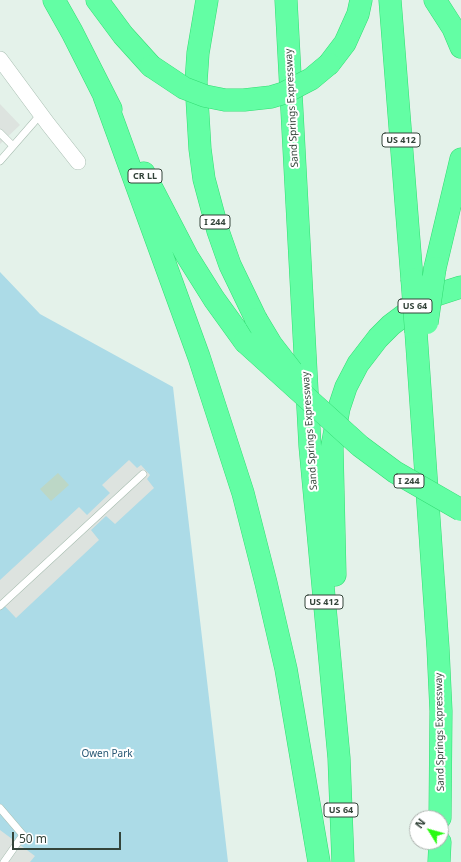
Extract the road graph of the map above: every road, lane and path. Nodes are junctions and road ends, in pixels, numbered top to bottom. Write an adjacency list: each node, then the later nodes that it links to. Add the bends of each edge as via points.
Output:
1 (54, 0): 10 (highway, CR LL)
2 (97, 0): 5 (highway, bridge, via 132,46 152,66 184,88 225,100 244,100 284,93 311,79 329,64 348,38)
3 (207, 0): 19 (highway, I 244, bridge, via 196,82 204,179 218,231 230,265 256,319 272,344 310,393)
4 (286, 0): 23 (highway, Sand Springs Expressway / US 412, via 310,446)
5 (362, 0)
6 (390, 0): 18 (highway, Sand Springs Expressway / US 412, bridge, via 412,280)
7 (436, 1): 8 (highway, via 453,28)
8 (461, 47)
9 (0, 59): 11 (street)
10 (104, 96): 19 (highway, CR LL, bridge, via 187,256 245,342); 28 (highway, via 199,357 243,493 286,669)
11 (41, 114): 13 (lane); 16 (street)
12 (0, 133): 13 (lane)
13 (13, 146): 15 (lane)
14 (461, 159): 18 (highway, bridge)
15 (0, 161)
16 (78, 162)
17 (461, 287): 23 (highway, US 64, via 424,301 391,324 358,364 338,408 332,447)
18 (421, 328): 25 (highway, Sand Springs Expressway / US 412, via 419,379 441,712)
19 (360, 446): 21 (highway, I 244, bridge, via 395,472)
20 (143, 474): 22 (lane)
21 (461, 510)
22 (0, 606)
23 (339, 758): 29 (highway, Sand Springs Expressway / US 64)
24 (0, 808): 27 (lane, via 23,835)
25 (440, 810)
26 (440, 850): 30 (highway)
27 (4, 862)
28 (319, 862)
29 (343, 862)
30 (439, 862)

